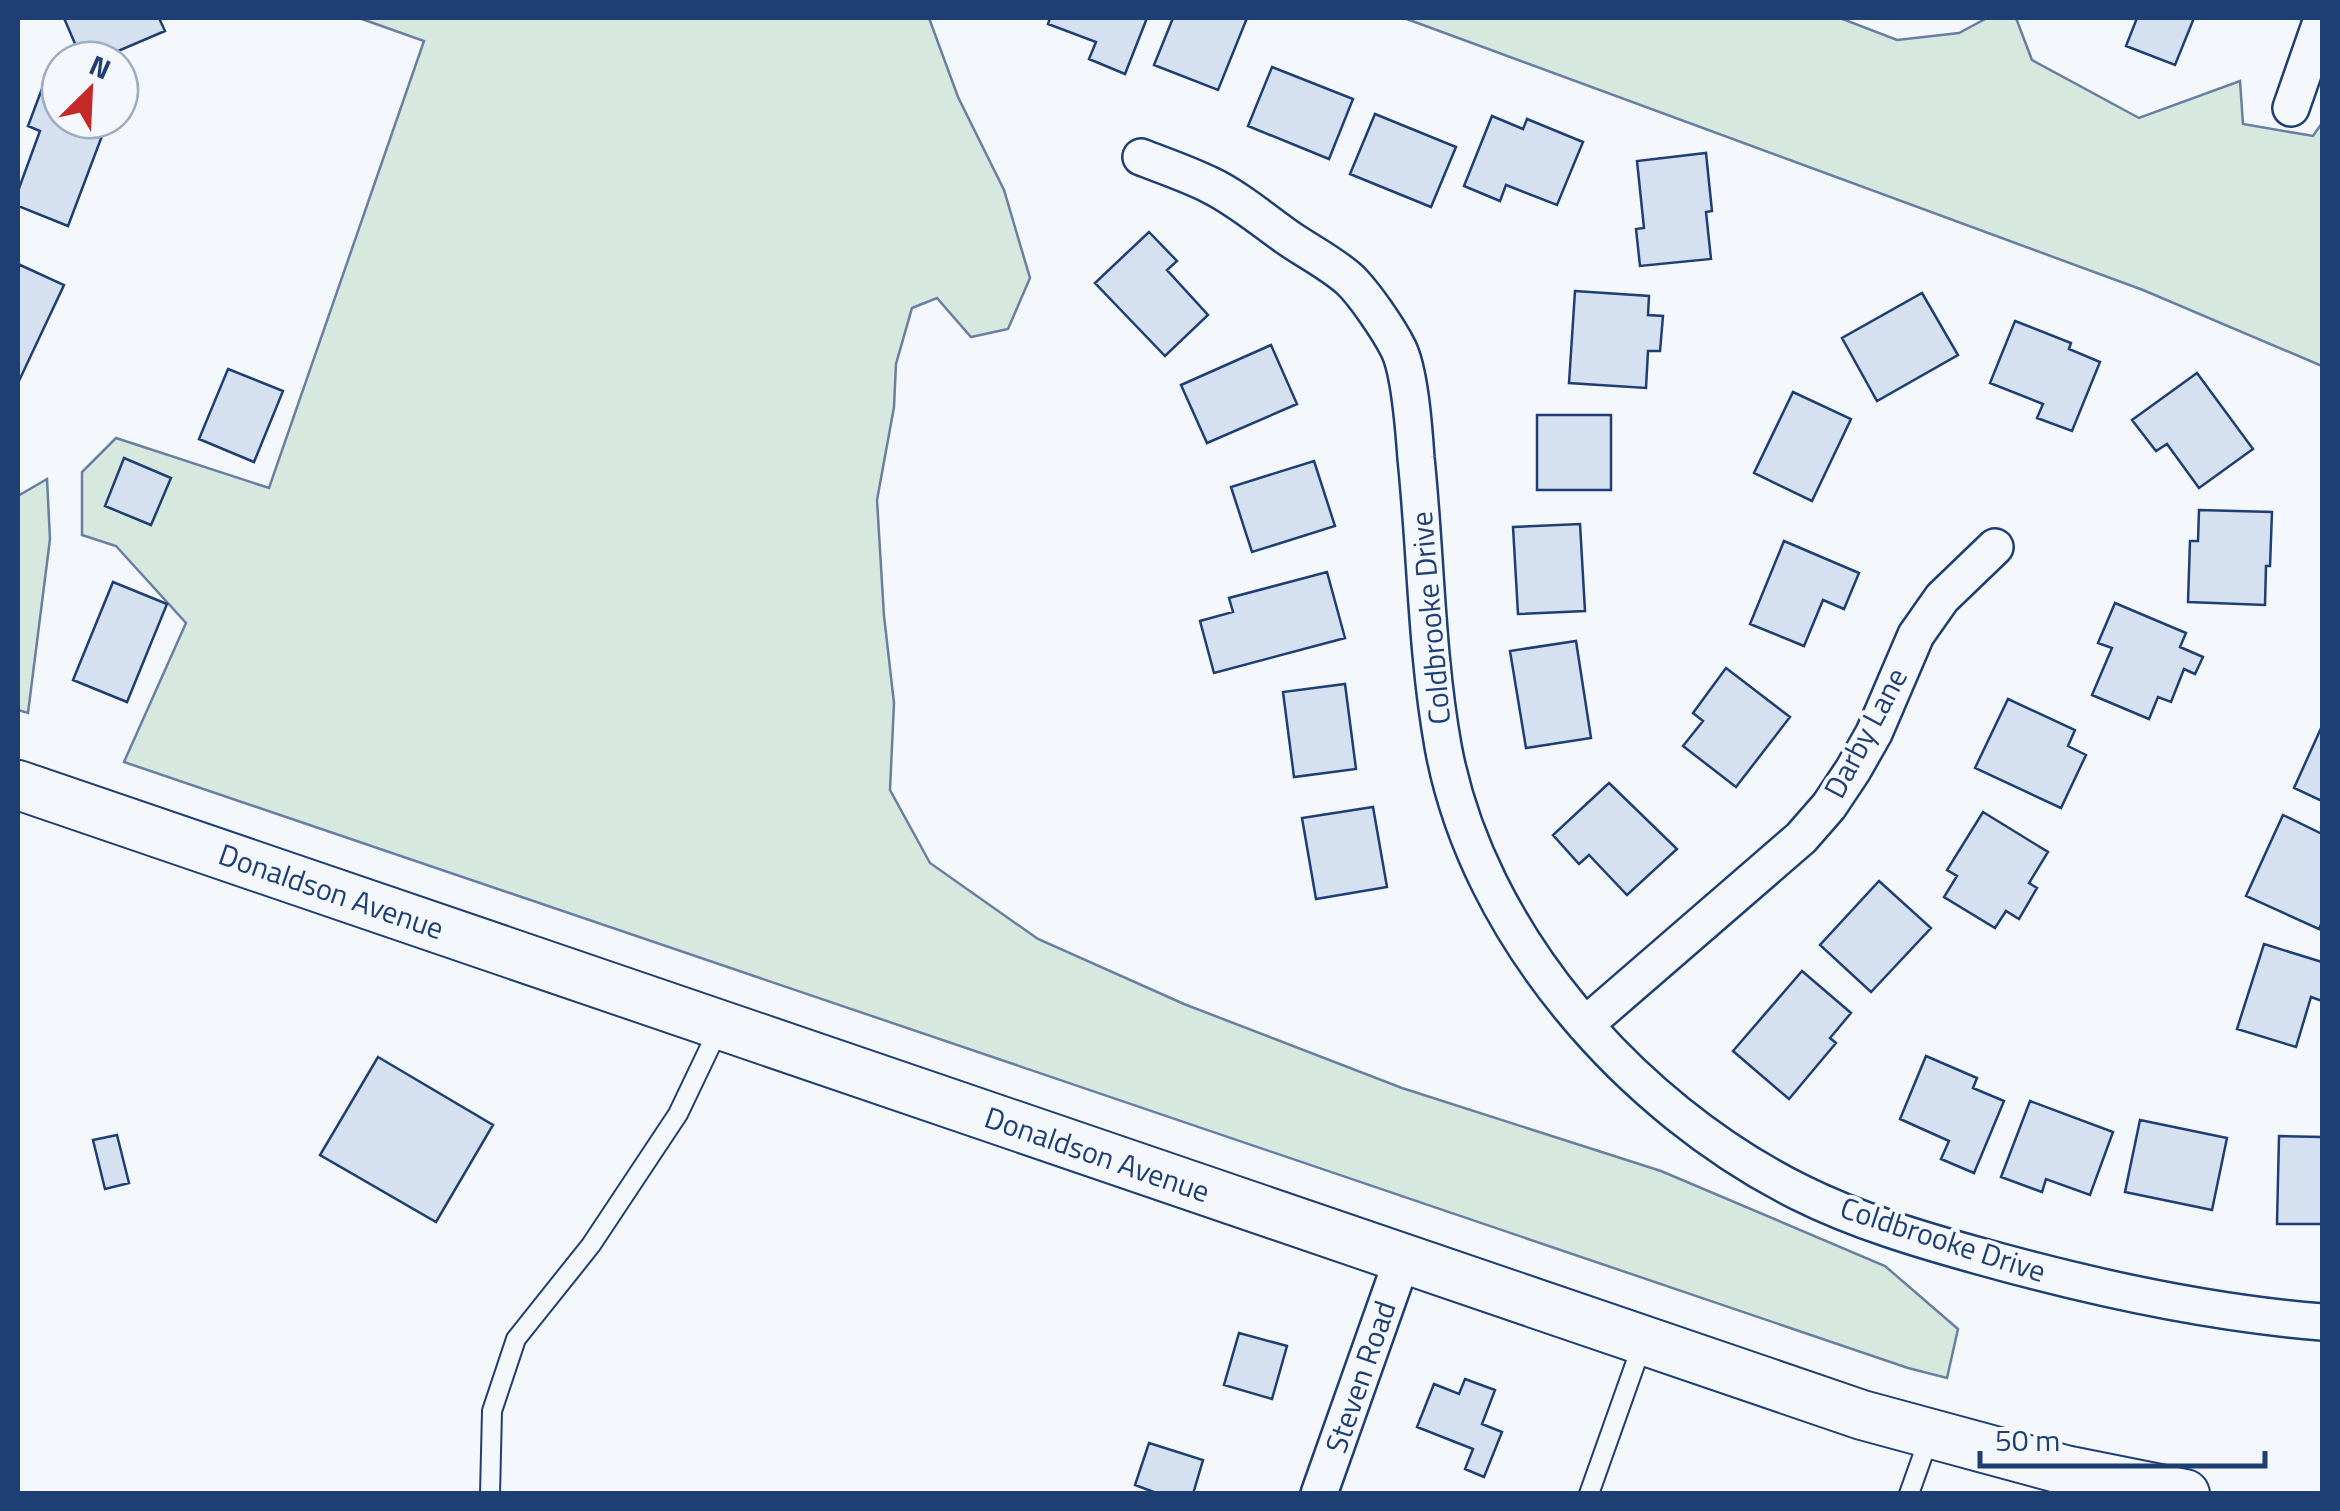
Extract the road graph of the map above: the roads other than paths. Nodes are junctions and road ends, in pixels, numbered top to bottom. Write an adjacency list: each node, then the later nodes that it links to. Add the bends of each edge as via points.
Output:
1 (2322, 20): 2 (street)
2 (2291, 108)
3 (1140, 157): 6 (street, Coldbrooke Drive, via 1214,186 1351,281 1400,350 1413,423 1444,754 1492,888 1534,961)
4 (1995, 547): 6 (street, Darby Lane, via 1942,598 1916,636 1867,746 1829,806)
5 (18, 784): 7 (main road, Donaldson Avenue)
6 (1585, 1025): 9 (street, Coldbrooke Drive, via 1639,1081 1716,1143 1864,1220 2125,1292)
7 (720, 1026): 8 (main road, Donaldson Avenue); 12 (lane, via 678,1114 591,1245 516,1339 492,1410)
8 (1402, 1260): 10 (main road, Donaldson Avenue); 13 (street, Steven Road)
9 (2322, 1322)
10 (1643, 1341): 11 (main road, Donaldson Avenue); 14 (lane)
11 (1930, 1435): 15 (lane); 16 (main road, Donaldson Avenue)
12 (490, 1494)
13 (1319, 1494)
14 (1590, 1494)
15 (1909, 1494)
16 (2185, 1494)

